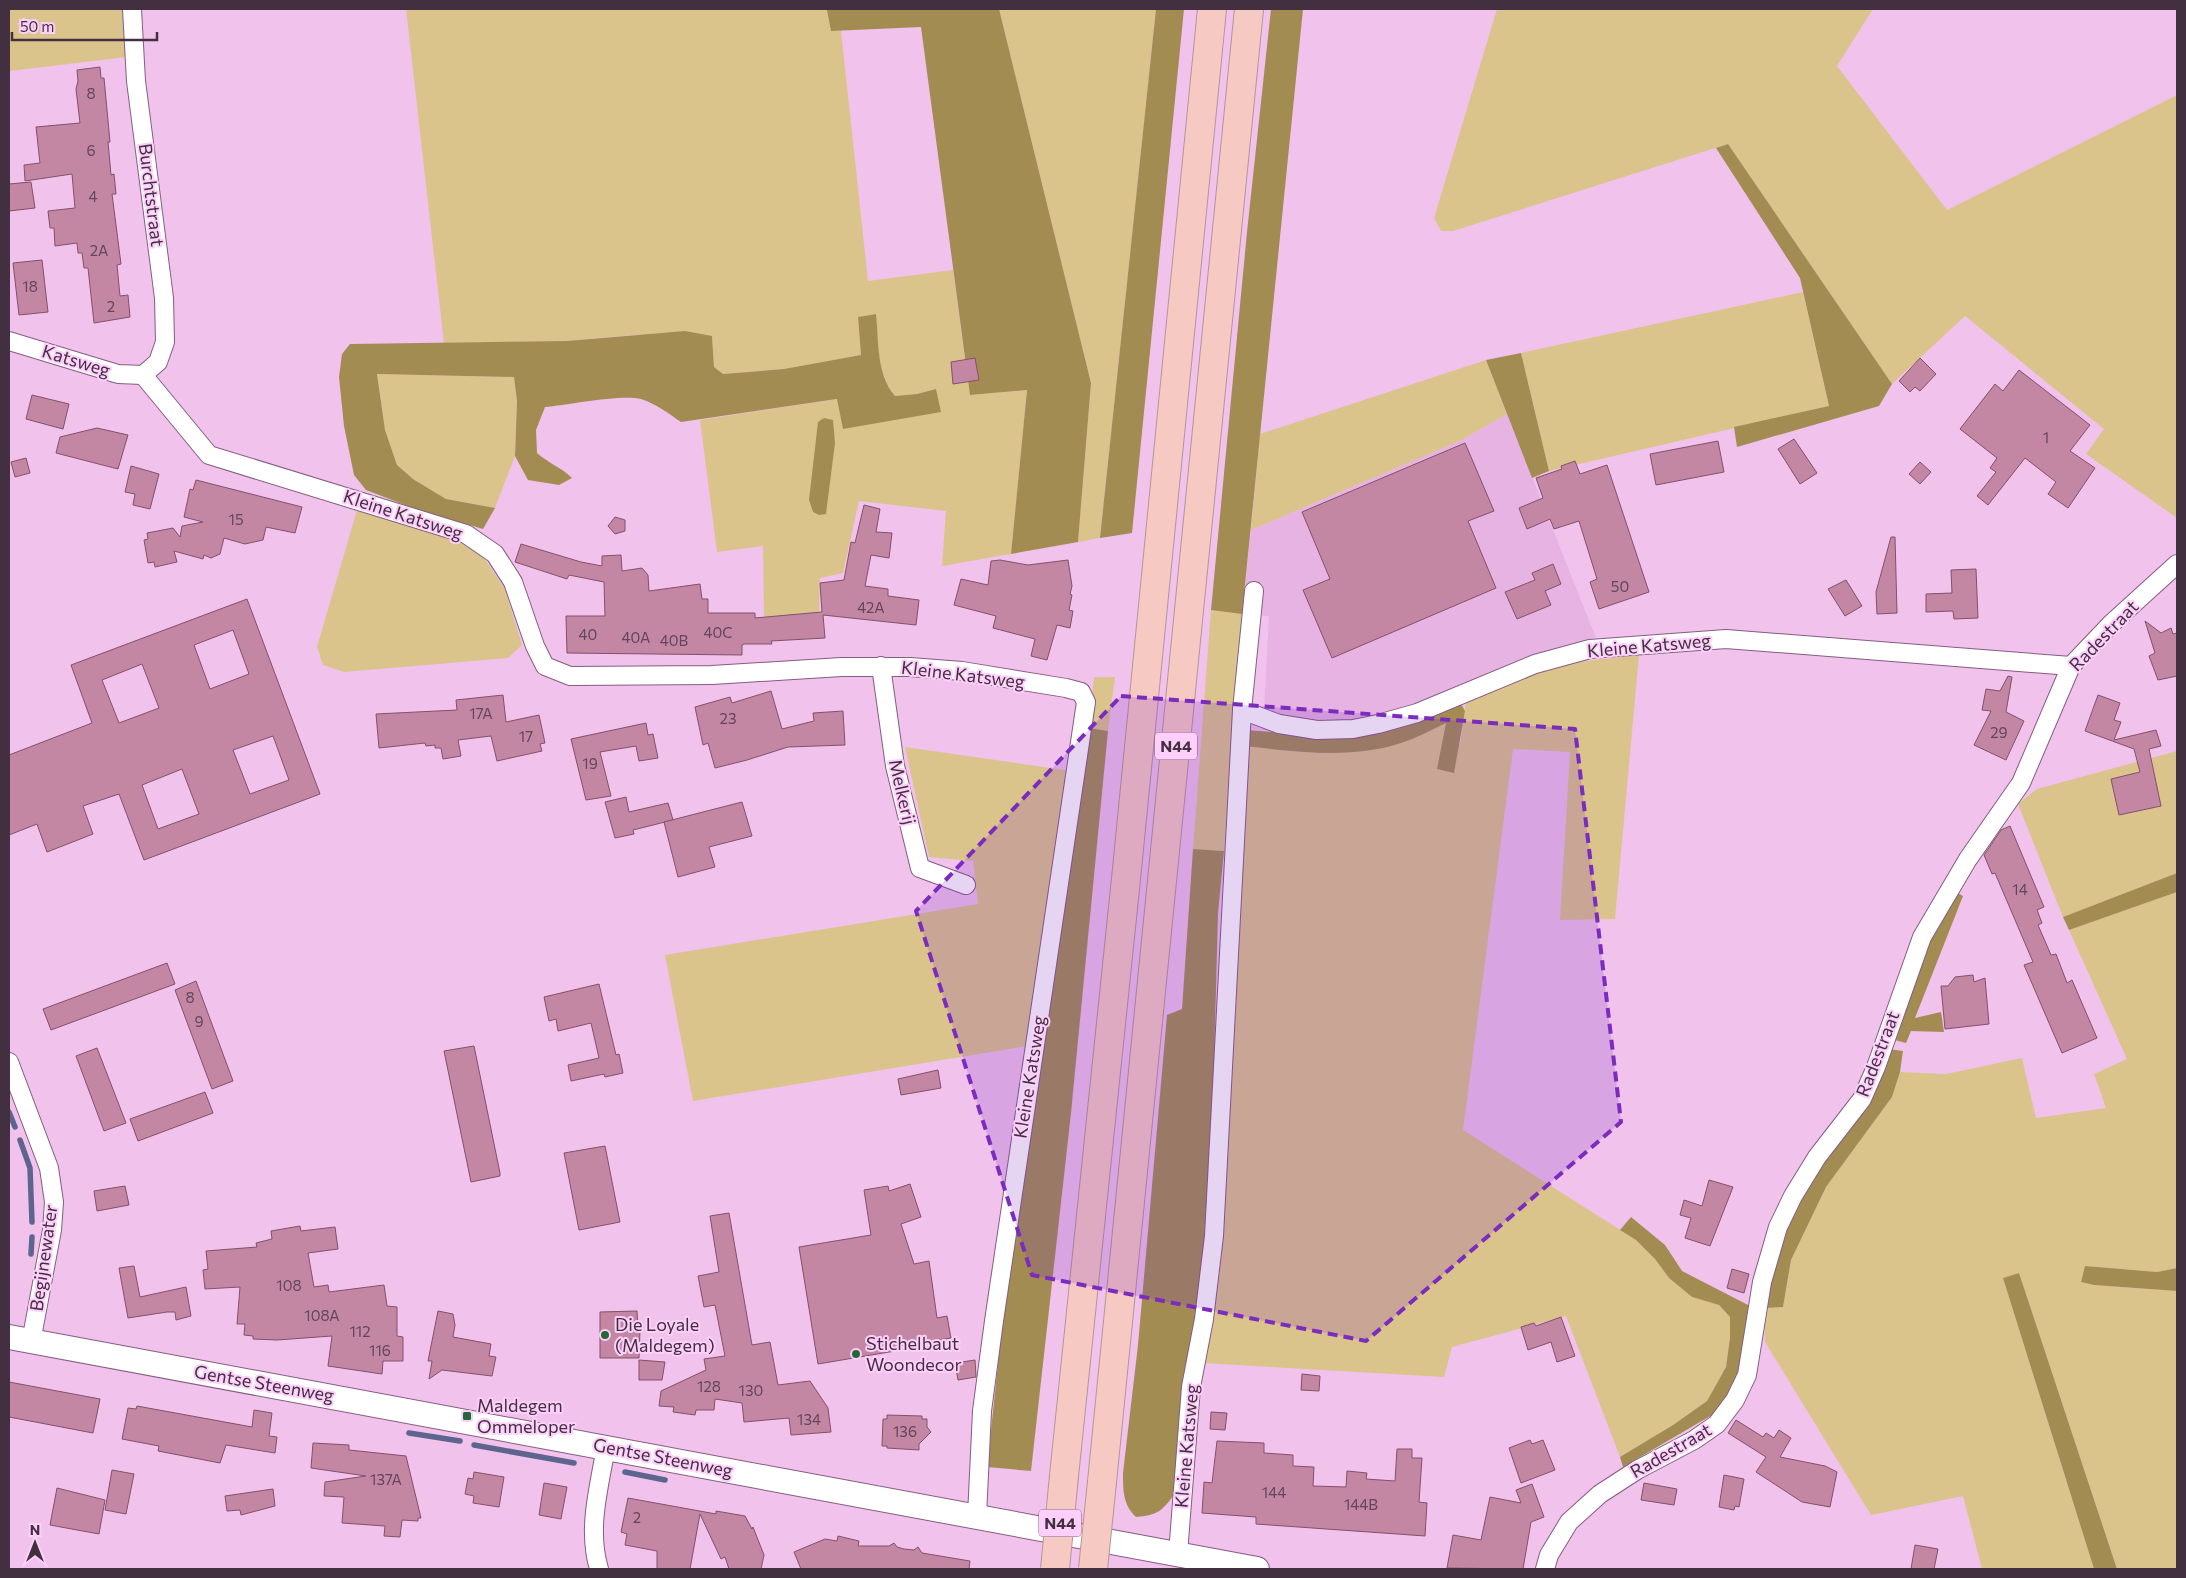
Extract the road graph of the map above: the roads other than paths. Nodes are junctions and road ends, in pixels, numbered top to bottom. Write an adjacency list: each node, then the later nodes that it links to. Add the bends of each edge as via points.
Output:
1 (132, 9): 5 (street, Burchtstraat, via 136,81 164,298 165,342 158,362)
2 (1212, 9): 18 (highway, N44, bridge)
3 (1249, 9): 19 (highway, N44, bridge)
4 (9, 341): 5 (street, Katsweg, via 118,374)
5 (143, 375): 8 (street, Kleine Katsweg, via 208,455 466,534 483,544 495,554 513,582 534,646 545,666 570,676 712,675)
6 (2177, 564): 9 (street, Radestraat, via 2111,624)
7 (1254, 592): 10 (street, Kleine Katsweg)
8 (881, 666): 11 (street, Melkerij, via 895,766 920,868); 15 (street, Kleine Katsweg, via 962,672 1066,688 1081,692 1086,702 994,1321 982,1411)
9 (2071, 666): 10 (street, Kleine Katsweg, via 1726,639 1590,649 1534,664 1417,713 1353,729 1317,730 1280,724); 21 (street, Radestraat, via 2021,783 1968,859 1922,937 1862,1099 1817,1158 1778,1227 1762,1282 1747,1375 1735,1400 1717,1424 1600,1494 1569,1522 1549,1555)
10 (1242, 710): 16 (street, Kleine Katsweg, via 1214,1236 1204,1319 1191,1387)
11 (966, 885)
12 (9, 1062): 13 (street, Begijnewater, via 49,1168 54,1202 52,1230)
13 (20, 1340): 14 (street, Gentse Steenweg)
14 (606, 1447): 15 (street, Gentse Steenweg); 17 (street, via 593,1529)
15 (977, 1516): 16 (street, Gentse Steenweg)
16 (1178, 1554): 20 (street, Gentse Steenweg)
17 (599, 1569)
18 (1055, 1569)
19 (1094, 1569)
20 (1257, 1569)
21 (1545, 1569)

